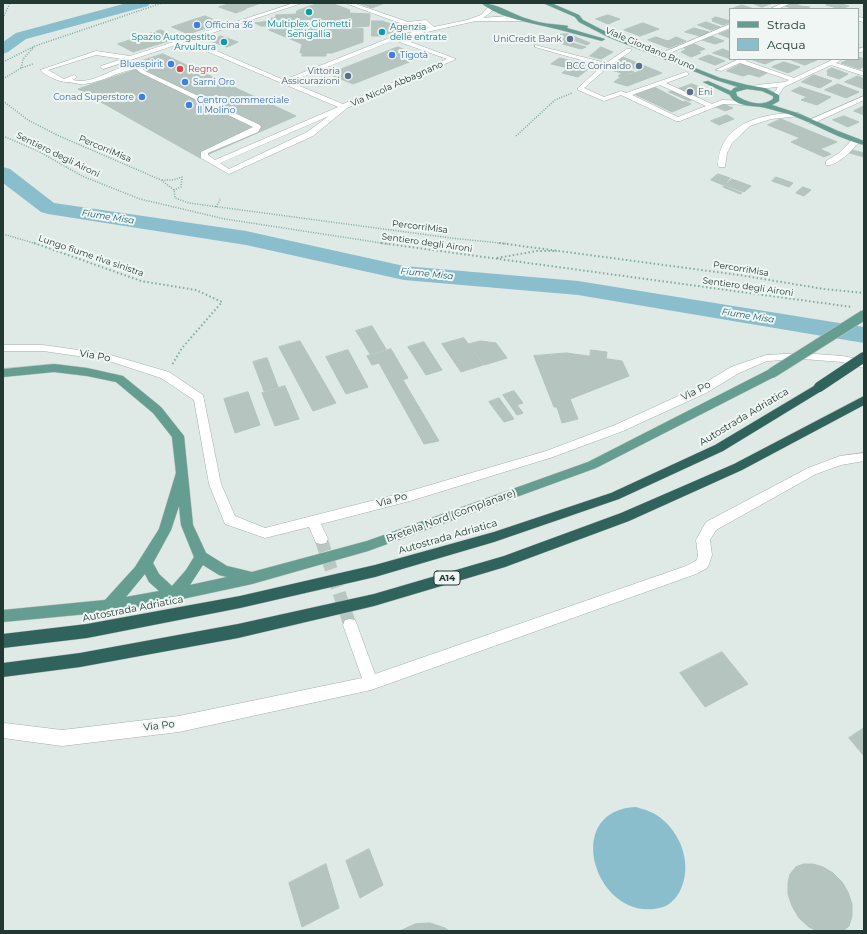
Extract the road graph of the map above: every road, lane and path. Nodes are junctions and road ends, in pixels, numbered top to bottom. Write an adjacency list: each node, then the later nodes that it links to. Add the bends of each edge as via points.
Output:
1 (10, 3): 11 (path)
2 (162, 3): 20 (path)
3 (299, 3): 19 (street)
4 (348, 3): 17 (street, via 407,24 424,21)
5 (484, 3): 8 (main road, Viale Giordano Bruno)
6 (546, 3): 12 (main road, Viale Giordano Bruno)
7 (788, 3): 9 (street)
8 (491, 6): 13 (main road, Viale Giordano Bruno); 14 (street, via 483,16)
9 (776, 8)
10 (575, 9): 12 (main road)
11 (3, 18)
12 (579, 18): 16 (main road, Viale Giordano Bruno, via 574,26); 23 (main road, Viale Giordano Bruno, via 610,36)
13 (523, 19): 14 (street); 16 (main road, Viale Giordano Bruno)
14 (469, 21): 17 (street)
15 (729, 26): 23 (street)
16 (559, 28): 22 (main road, Viale Giordano Bruno, via 595,36)
17 (432, 29): 18 (street)
18 (394, 38): 39 (street); 53 (street, Via Nicola Abbagnano, via 452,59)
19 (185, 40): 24 (street); 39 (street, Via Nicola Abbagnano)
20 (35, 46): 27 (path); 30 (path, via 23,59)
21 (537, 46): 29 (street)
22 (629, 50): 29 (street); 33 (main road, Viale Giordano Bruno)
23 (658, 56): 42 (main road, Viale Giordano Bruno)
24 (130, 58): 31 (street); 37 (street, via 96,53 43,70 64,81)
25 (742, 60): 32 (street); 38 (street)
26 (832, 61): 34 (street); 38 (street)
27 (3, 62)
28 (33, 64): 30 (path)
29 (607, 65): 44 (street)
30 (21, 68): 36 (path)
31 (96, 70)
32 (719, 70)
33 (686, 74): 40 (street); 45 (main road, Viale Giordano Bruno)
34 (864, 74)
35 (82, 75): 37 (street)
36 (3, 79)
37 (68, 80): 60 (street, via 74,83 85,82 129,67 137,67 257,127 205,152 204,156)
38 (795, 80): 41 (street)
39 (284, 82): 53 (street, Via Nicola Abbagnano)
40 (660, 83): 46 (street); 52 (street)
41 (787, 84): 43 (street); 47 (street, via 779,89)
42 (747, 87): 43 (main road, Viale Giordano Bruno); 45 (main road, via 736,89)
43 (757, 88): 47 (main road, Viale Giordano Bruno, via 768,90)
44 (580, 89): 46 (street, via 604,99 621,93); 57 (path, via 554,100)
45 (733, 94): 50 (main road, Viale Giordano Bruno, via 737,99)
46 (626, 95): 52 (street, via 678,120)
47 (776, 98): 51 (main road, via 774,103); 54 (main road)
48 (864, 98): 55 (street)
49 (3, 101): 63 (path, PercorriMisa, via 28,120 56,136)
50 (747, 103): 51 (main road); 52 (street, via 722,102)
51 (763, 105): 54 (main road)
52 (712, 106)
53 (344, 107): 60 (street); 60 (street, via 310,134 229,172)
54 (798, 115): 55 (main road); 62 (street, via 763,117 744,125 728,143 723,153)
55 (811, 121): 58 (main road)
56 (3, 136): 69 (path, Sentiero degli Aironi, via 38,151 82,176 140,199 225,219)
57 (516, 136)
58 (856, 141): 59 (main road); 61 (street, via 842,155)
59 (864, 143)
60 (214, 163)
61 (829, 163)
62 (722, 165)
63 (161, 180): 64 (path, PercorriMisa); 64 (path, via 182,177 181,187)
64 (174, 190): 66 (path, PercorriMisa, via 175,198)
65 (219, 198): 66 (path)
66 (216, 207): 68 (path, PercorriMisa)
67 (3, 234): 76 (path, Lungo fiume riva sinistra, via 51,248 141,281 196,290 222,302 182,348)
68 (560, 250): 69 (path, via 537,251); 70 (path, PercorriMisa)
69 (494, 259): 71 (path, Sentiero degli Aironi)
70 (864, 293)
71 (860, 312): 84 (main road, Bretella Nord (Complanare), bridge, via 772,373 592,465 368,546)
72 (3, 348): 76 (street, Via Po, via 43,348 107,357)
73 (864, 357): 89 (highway, Autostrada Adriatica, bridge, via 719,448 615,496 494,538 375,571 240,602 87,631)
74 (864, 364): 80 (street, Via Po, via 842,359 803,356 766,358 735,370 702,390 619,428 549,454 410,496)
75 (3, 373): 79 (main road, via 54,368 119,379 157,410 178,436)
76 (165, 375): 80 (street, Via Po, via 199,398 215,484 230,520 265,533)
77 (864, 400): 90 (highway, A14, via 738,467 625,517 505,561 374,600 238,631 80,660)
78 (864, 457): 91 (street, Via Po, via 840,460 812,471 711,526 704,540 705,555 702,564 691,570)
79 (182, 469): 82 (main road, via 187,525); 83 (main road, via 165,529)
80 (313, 521): 81 (street)
81 (321, 539)
82 (201, 557): 84 (main road, via 224,571); 85 (main road, via 191,574)
83 (145, 562): 85 (main road, via 154,578); 86 (main road, via 125,590)
84 (252, 578): 85 (main road, Bretella Nord (Complanare))
85 (173, 595): 86 (main road, Bretella Nord (Complanare))
86 (108, 606): 87 (main road, Bretella Nord (Complanare))
87 (3, 616)
88 (350, 625): 91 (street)
89 (3, 641)
90 (3, 670)
91 (371, 683): 92 (street, Via Po, via 179,724 62,738)
92 (5, 731)

